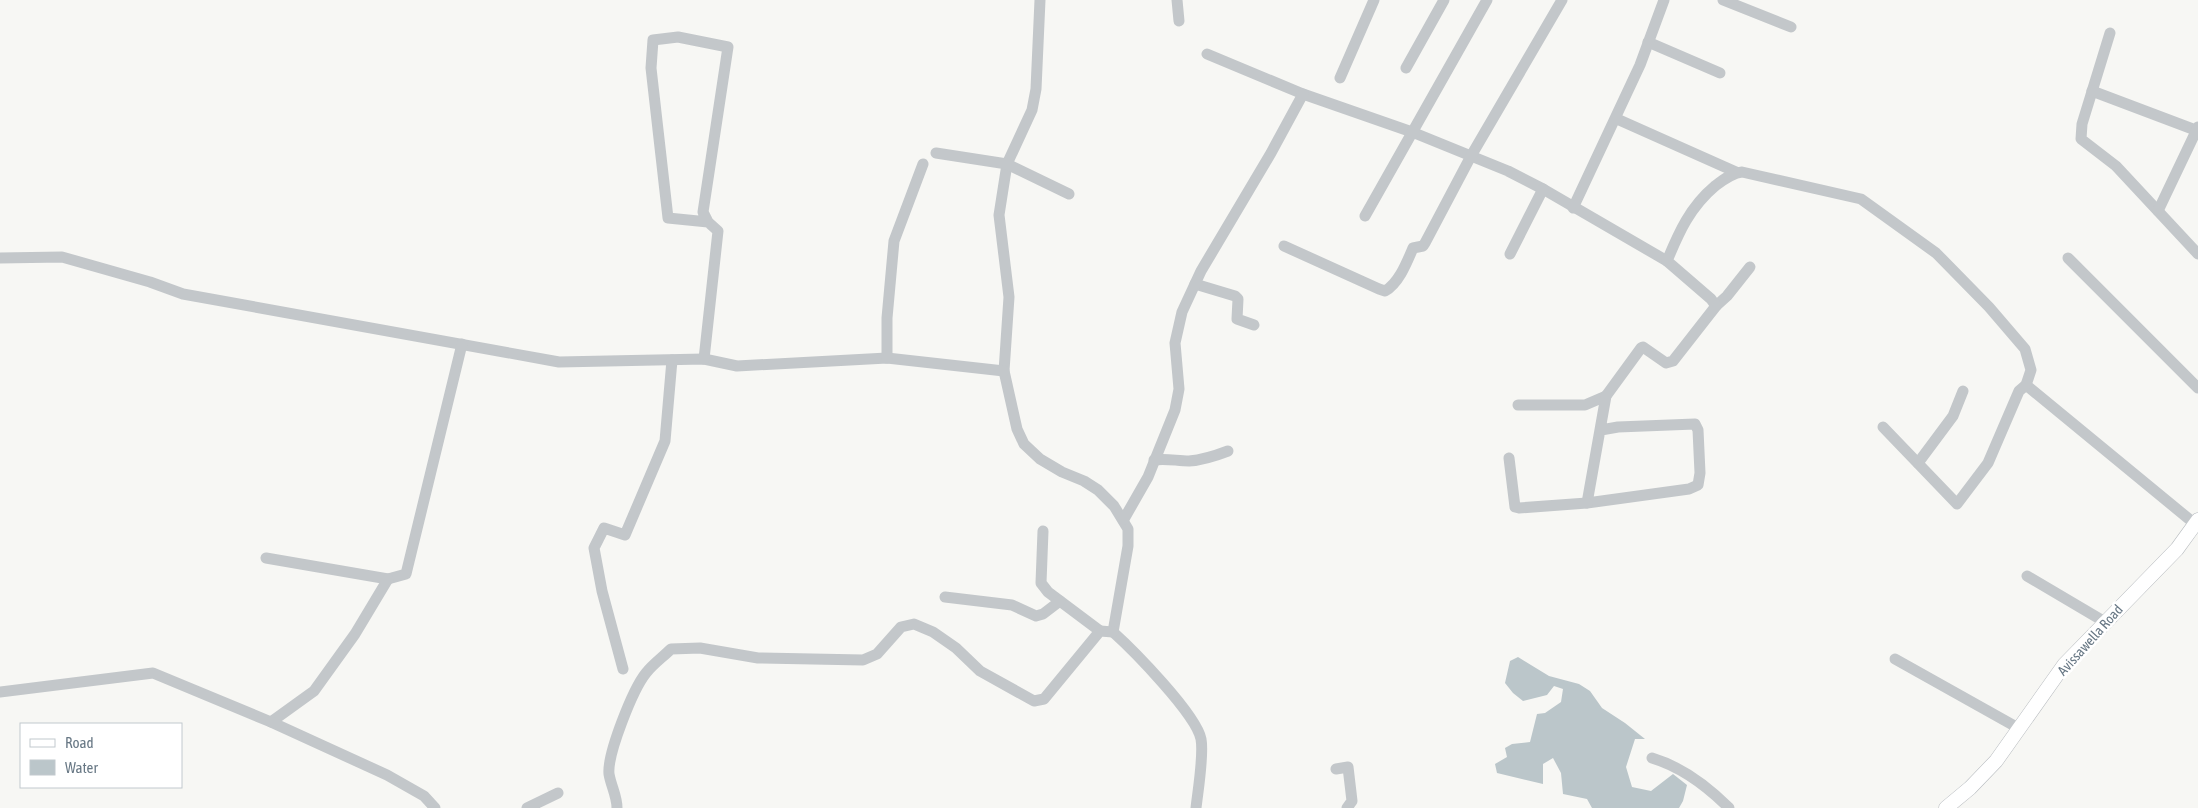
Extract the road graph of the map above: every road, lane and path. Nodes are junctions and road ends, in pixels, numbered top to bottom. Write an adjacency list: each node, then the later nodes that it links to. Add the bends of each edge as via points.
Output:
1 (1040, 0): 25 (street, via 1039,56 1032,110)
2 (1177, 0): 9 (street)
3 (1374, 0): 16 (street)
4 (1444, 0): 14 (street)
5 (1487, 0): 21 (street)
6 (1562, 0): 23 (street)
7 (1664, 0): 12 (street)
8 (1723, 0): 10 (street)
9 (1179, 20)
10 (1791, 27)
11 (2110, 33): 17 (street)
12 (1648, 42): 15 (street); 19 (street)
13 (1207, 54): 18 (street)
14 (1406, 68)
15 (1720, 73)
16 (1340, 78)
17 (2092, 90): 20 (street); 30 (street, via 2081,139 2116,166)
18 (1303, 94): 21 (street); 40 (street)
19 (1617, 119): 26 (street); 29 (street)
20 (2198, 129): 30 (street)
21 (1412, 132): 23 (street); 31 (street)
22 (936, 153): 25 (street)
23 (1471, 156): 27 (street); 33 (street, via 1425,243 1414,248 1396,282 1385,291)
24 (923, 164): 44 (street, via 894,241)
25 (1007, 164): 28 (street); 47 (street, via 999,215 1009,298)
26 (1736, 172): 38 (street, via 1720,182 1693,208 1681,226); 48 (street, via 1861,199 1936,253 1989,306 2025,349 2030,370)
27 (1543, 189): 29 (street); 34 (street)
28 (1070, 194)
29 (1574, 208): 38 (street)
30 (2158, 211): 35 (street)
31 (1365, 216)
32 (708, 222): 32 (street, via 703,212 728,47 678,37 653,40 651,68 668,218); 45 (street, via 718,231)
33 (1284, 246)
34 (1510, 254)
35 (2198, 254)
36 (0, 258): 43 (street, via 62,257 182,294)
37 (2068, 258): 49 (street)
38 (1666, 262): 41 (street)
39 (1750, 267): 41 (street)
40 (1195, 284): 42 (street, via 1235,296 1239,303 1237,318); 57 (street, via 1180,318 1175,342 1178,389 1175,410)
41 (1716, 306): 51 (street, via 1673,361 1666,363 1641,348)
42 (1254, 325)
43 (462, 344): 46 (street, via 559,362); 65 (street, via 406,574)
44 (887, 358): 45 (street, via 737,366); 47 (street)
45 (704, 359): 46 (street)
46 (672, 360): 72 (street, via 665,441 625,535 604,528 594,548)
47 (1004, 371): 60 (street, via 1016,429 1024,444 1040,459 1098,490)
48 (2026, 386): 58 (street, via 2019,390 1988,463 1957,504); 61 (street)
49 (2198, 388)
50 (1963, 391): 58 (street, via 1953,416)
51 (1606, 396): 52 (street, via 1585,405); 54 (street)
52 (1518, 405)
53 (1883, 426): 58 (street)
54 (1601, 430): 59 (street); 59 (street, via 1695,424 1700,480 1698,485 1689,489)
55 (1228, 451): 57 (street, via 1198,460)
56 (1509, 458): 59 (street, via 1515,507)
57 (1154, 460): 60 (street, via 1137,499)
58 (1918, 463)
59 (1587, 503)
60 (1124, 519): 70 (street, via 1128,546)
61 (2197, 522): 68 (main road, Avissawella Road, via 2177,549)
62 (1043, 531): 67 (street, via 1041,583)
63 (266, 558): 65 (street)
64 (2027, 576): 68 (street)
65 (388, 579): 74 (street, via 314,691)
66 (945, 597): 67 (street, via 1012,605 1036,616)
67 (1060, 600): 69 (street)
68 (2105, 622): 75 (main road, Avissawella Road, via 2064,665)
69 (1100, 631): 70 (street); 81 (street, via 1044,699 1034,701 980,671 956,648 914,624 901,627 877,654 863,660 758,658 700,648 671,649 645,674 623,718 610,759 609,774 617,796)
70 (1113, 632): 82 (street, via 1146,663 1190,717 1201,738)
71 (1896, 659): 75 (street)
72 (623, 669)
73 (0, 692): 74 (street, via 153,673)
74 (271, 722): 79 (street, via 387,775 424,796)
75 (2020, 730): 85 (main road, Avissawella Road, via 1996,761)
76 (1652, 758): 84 (street, via 1688,774)
77 (1336, 769): 83 (street, via 1348,767 1352,800)
78 (558, 793): 80 (street)
79 (435, 808)
80 (527, 808)
81 (617, 808)
82 (1196, 808)
83 (1347, 808)
84 (1729, 808)
85 (1946, 808)

